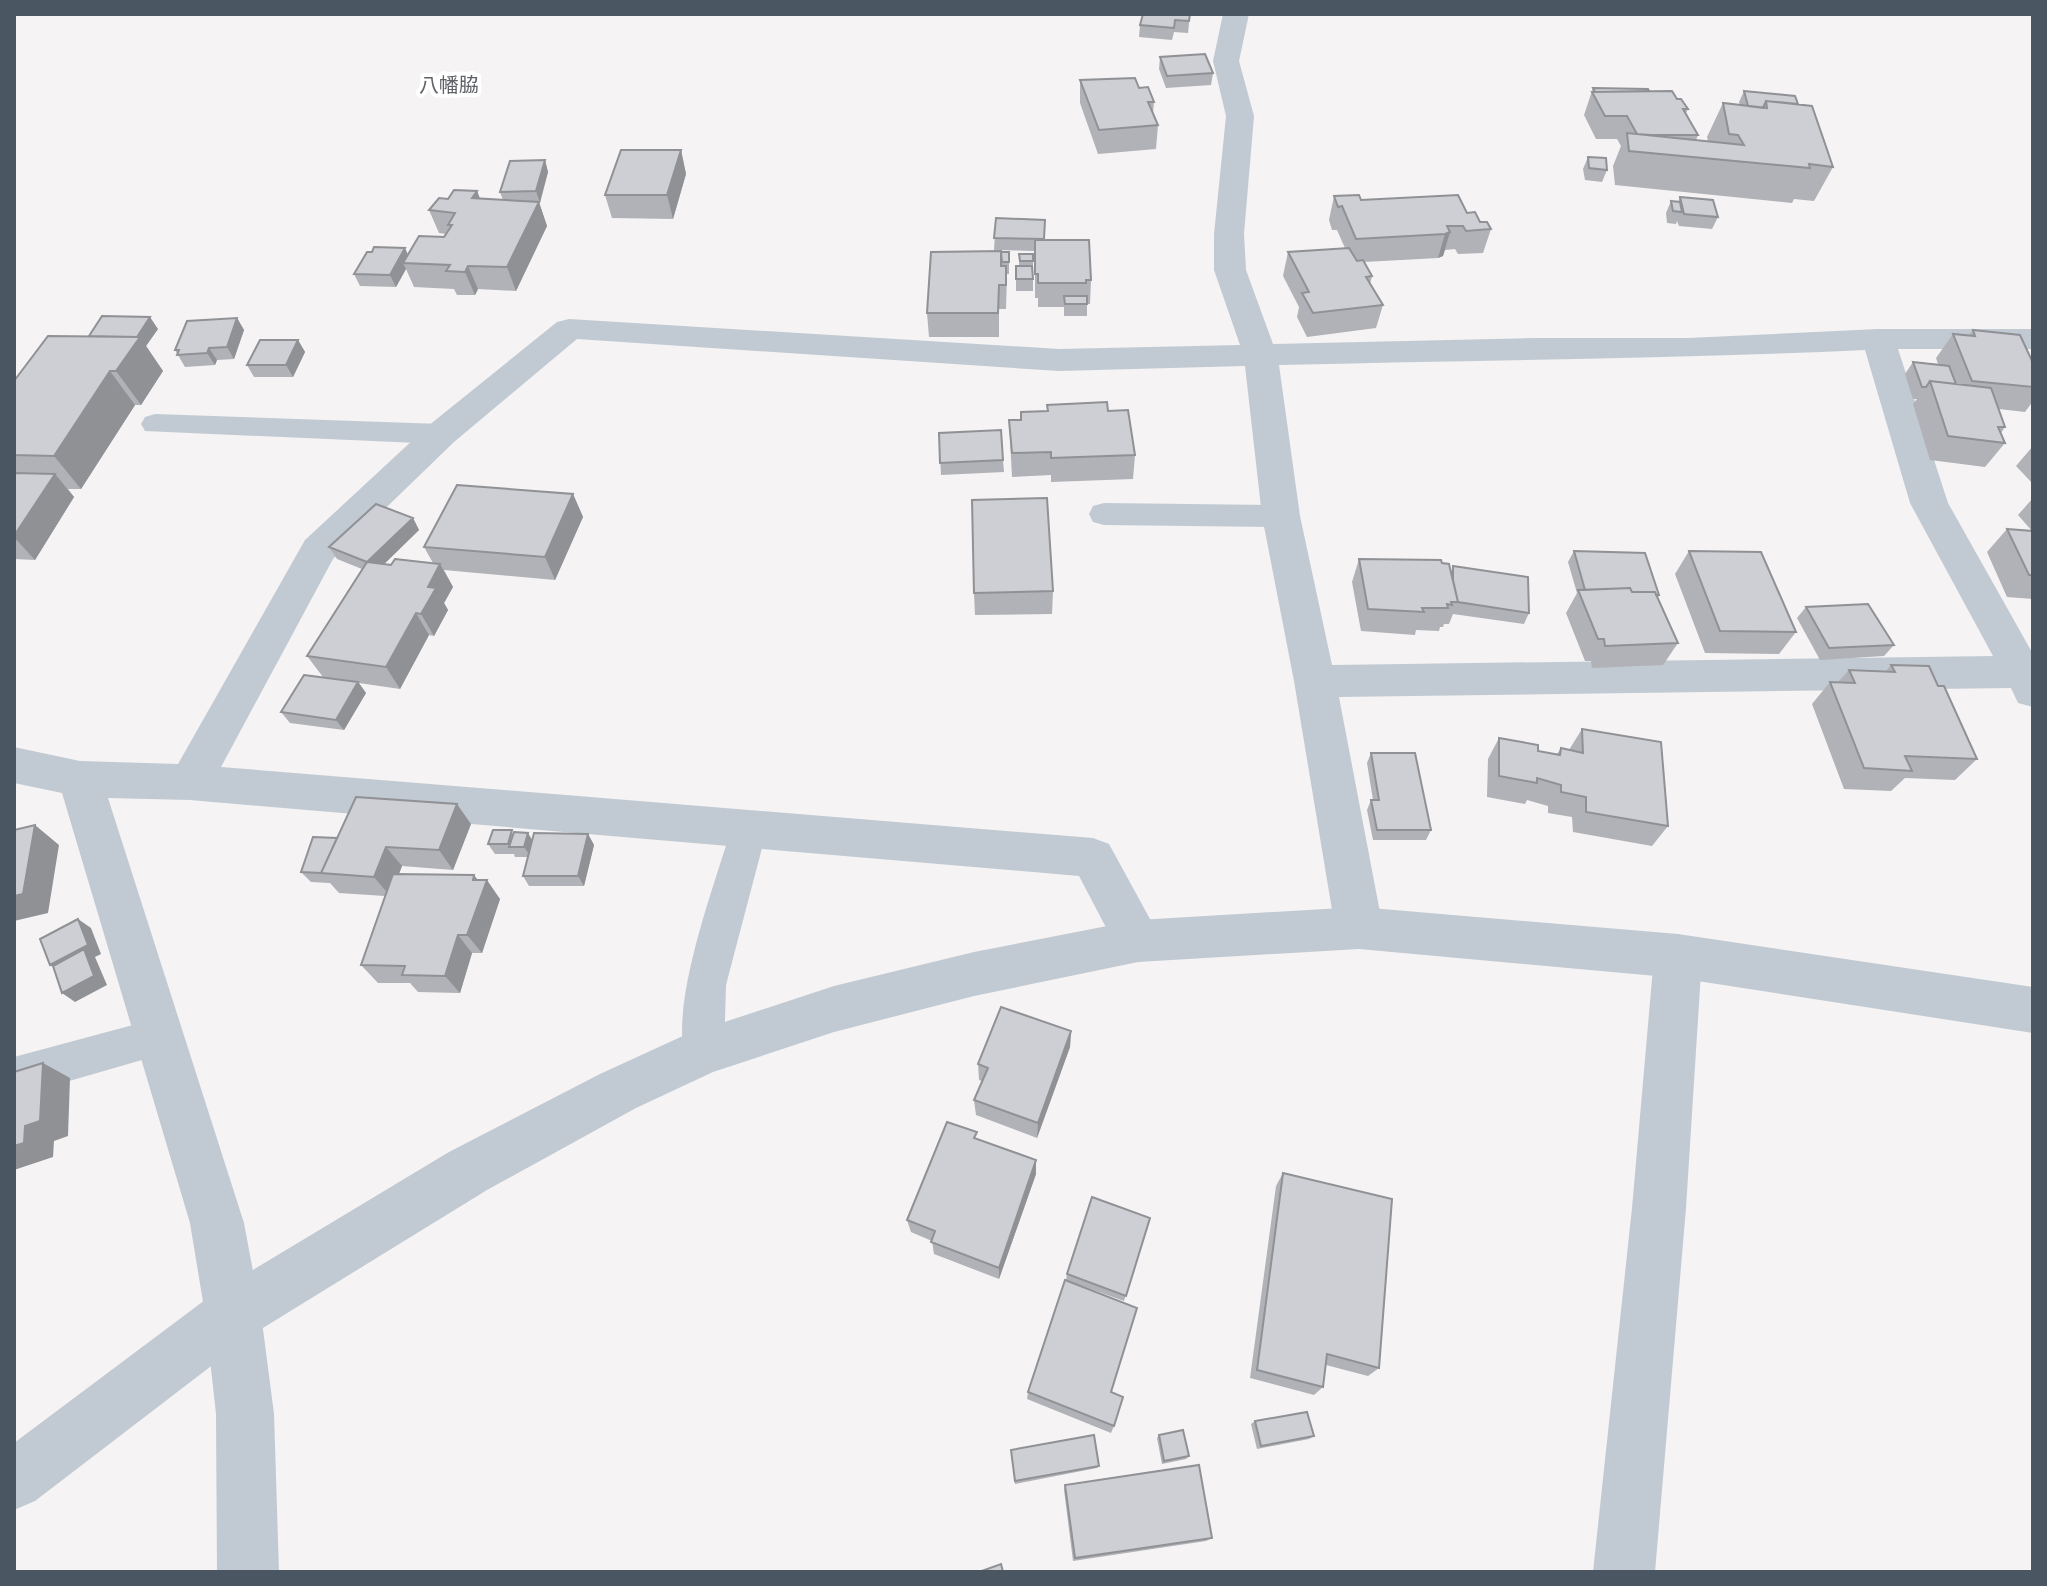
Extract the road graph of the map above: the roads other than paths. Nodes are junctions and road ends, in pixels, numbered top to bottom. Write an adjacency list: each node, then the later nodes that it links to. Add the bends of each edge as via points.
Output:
1 (1236, 14): 4 (street, via 1226,61 1240,116 1230,270)
2 (1878, 339): 3 (street); 4 (street); 10 (street, via 1929,503)
3 (2033, 339)
4 (1261, 356): 6 (street, via 1059,360 578,328 569,329); 8 (street)
5 (155, 424): 6 (lane)
6 (441, 434): 13 (street, via 319,550)
7 (1104, 514): 8 (lane)
8 (1281, 516): 9 (street)
9 (1315, 681): 10 (street); 15 (street)
10 (2028, 682)
11 (14, 765): 12 (street)
12 (80, 779): 13 (street); 19 (street)
13 (190, 782): 14 (street)
14 (749, 829): 16 (street, via 1093,858); 20 (lane, via 706,985)
15 (1359, 928): 16 (street); 17 (street)
16 (1138, 941): 20 (street, via 865,1001)
17 (1678, 956): 18 (street); 25 (street)
18 (2033, 1010)
19 (159, 1037): 21 (lane); 22 (street, via 217,1223)
20 (703, 1052): 22 (street, via 468,1171)
21 (14, 1077)
22 (233, 1314): 23 (street); 24 (street, via 245,1414)
23 (14, 1480)
24 (248, 1572)
25 (1624, 1572)

